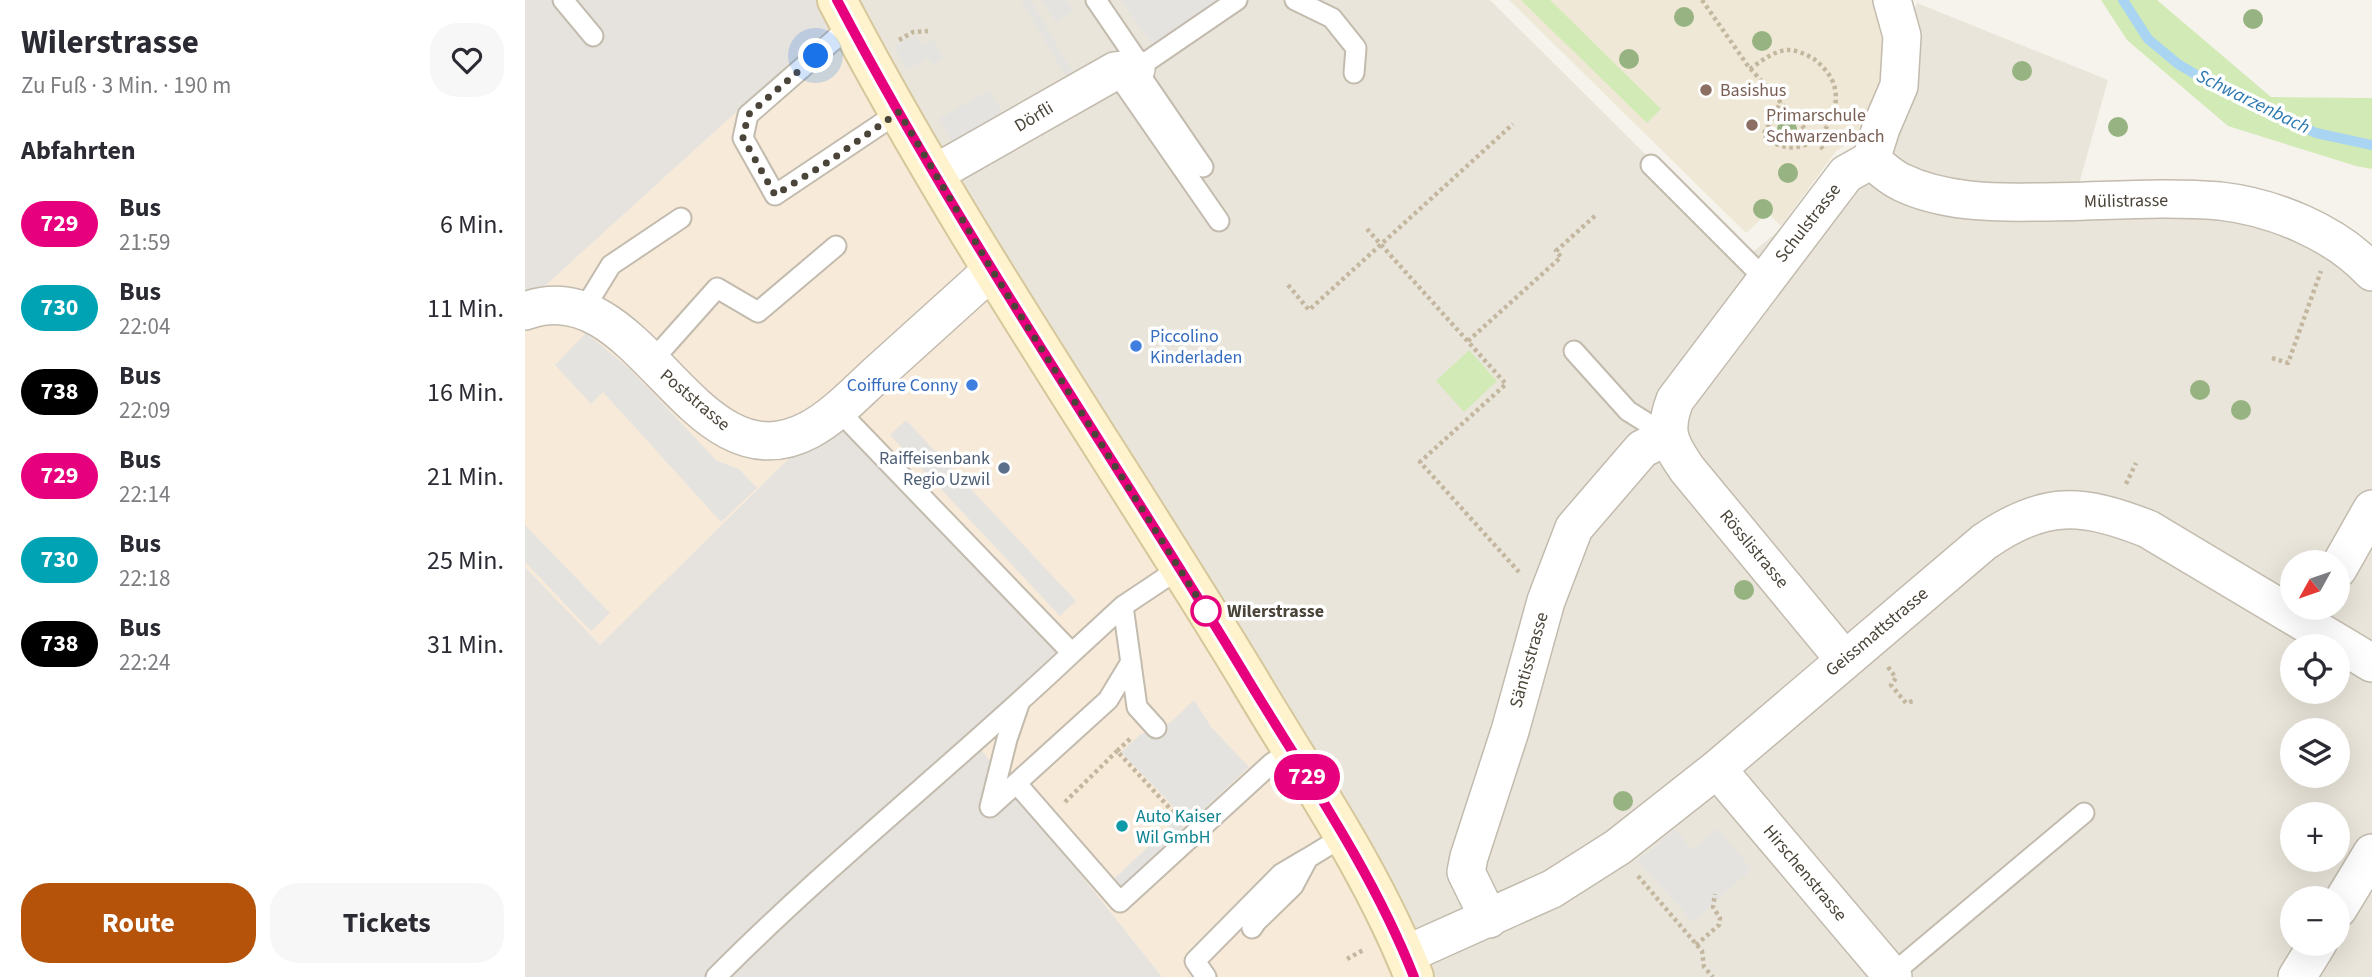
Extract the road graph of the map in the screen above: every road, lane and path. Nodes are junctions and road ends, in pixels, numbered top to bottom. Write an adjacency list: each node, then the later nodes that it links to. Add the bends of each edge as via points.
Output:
1 (563, 0): 9 (lane)
2 (1096, 0): 11 (lane)
3 (1237, 0): 11 (lane, via 1210,13)
4 (1295, 0): 13 (lane, via 1332,18 1349,38 1356,48)
5 (1702, 0): 12 (path)
6 (1892, 0): 19 (street, via 1902,36 1899,86)
7 (844, 12): 15 (main road); 15 (lane, via 748,115 743,138 775,195)
8 (928, 30): 10 (path, via 913,32)
9 (593, 36)
10 (889, 46)
11 (1131, 69): 21 (lane); 22 (street, Dörfli); 25 (lane)
12 (1750, 69): 14 (path); 17 (path, via 1788,50 1807,54 1825,67 1835,88 1834,112)
13 (1354, 73)
14 (1781, 102): 17 (path); 17 (path, via 1763,135 1781,146 1799,148)
15 (899, 112): 22 (main road)
16 (1513, 124): 28 (path)
17 (1815, 140): 18 (path)
18 (1824, 150)
19 (1871, 160): 27 (street, Mülistrasse, via 1900,182 1939,194 1997,203 2220,201 2309,226); 32 (street, Schulstrasse, via 1846,174)
20 (1651, 165): 32 (lane)
21 (1203, 167)
22 (934, 174): 30 (main road)
23 (1597, 214): 36 (path, via 1556,251 1561,257)
24 (681, 218): 34 (lane, via 611,265)
25 (1219, 221)
26 (1367, 229): 28 (path)
27 (2332, 241): 31 (street, Mülistrasse); 38 (path, via 2288,363)
28 (1380, 245): 33 (path, via 1309,310); 36 (path)
29 (836, 246): 39 (lane, via 758,312 717,288)
30 (992, 270): 40 (street, Poststrasse); 44 (main road)
31 (2372, 272)
32 (1765, 279): 41 (street, Schulstrasse, via 1675,400)
33 (1289, 285)
34 (583, 309): 35 (street, Poststrasse, via 562,304); 39 (street, Poststrasse, via 603,320)
35 (525, 311)
36 (1468, 341): 46 (path, via 1506,384 1420,463)
37 (1574, 351): 41 (lane, via 1628,411)
38 (2272, 358)
39 (651, 362): 40 (street, Poststrasse, via 714,421 749,439 787,438 809,430)
40 (838, 410): 49 (lane)
41 (1668, 436): 46 (street, Säntisstrasse, via 1642,449 1574,528); 50 (street, Rösslistrasse, via 1687,469)
42 (2372, 509): 43 (street)
43 (2349, 550)
44 (1180, 568): 47 (lane); 58 (main road)
45 (2280, 600): 50 (street, Geissmattstrasse, via 2114,516 2058,509 2008,525)
46 (1546, 601): 69 (street, Säntisstrasse, via 1469,857 1467,872)
47 (1123, 606): 49 (lane); 51 (lane)
48 (2316, 620): 53 (street, Geissmattstrasse)
49 (1072, 653): 55 (lane)
50 (1844, 659): 59 (street, Geissmattstrasse)
51 (1131, 662): 56 (lane, via 1137,707); 60 (lane, via 1108,701)
52 (1885, 663): 54 (path, via 1896,678 1891,685 1906,703)
53 (2372, 663)
54 (1913, 701)
55 (1019, 703): 60 (lane, via 990,807); 75 (lane, via 761,931)
56 (1156, 728)
57 (1117, 751): 62 (path)
58 (1291, 751): 62 (lane, via 1223,799 1120,902); 63 (main road)
59 (1717, 769): 69 (street, Geissmattstrasse, via 1618,847 1552,889); 74 (street, Hirschenstrasse)
60 (1017, 784): 62 (lane)
61 (2084, 813): 74 (lane)
62 (1048, 819)
63 (1344, 836): 65 (lane); 73 (main road, via 1378,895)
64 (2372, 853): 67 (street)
65 (1308, 858): 70 (lane, via 1293,886); 76 (lane, via 1281,874 1195,961)
66 (1637, 874): 71 (path)
67 (2350, 889)
68 (1716, 894): 71 (path, via 1713,907 1719,925)
69 (1489, 919): 73 (street, Geissmattstrasse)
70 (1252, 928)
71 (1696, 945): 77 (path)
72 (2310, 956): 78 (street)
73 (1410, 966)
74 (1892, 976)
75 (716, 977)
76 (1206, 977)
77 (1713, 977)
78 (2298, 977)

